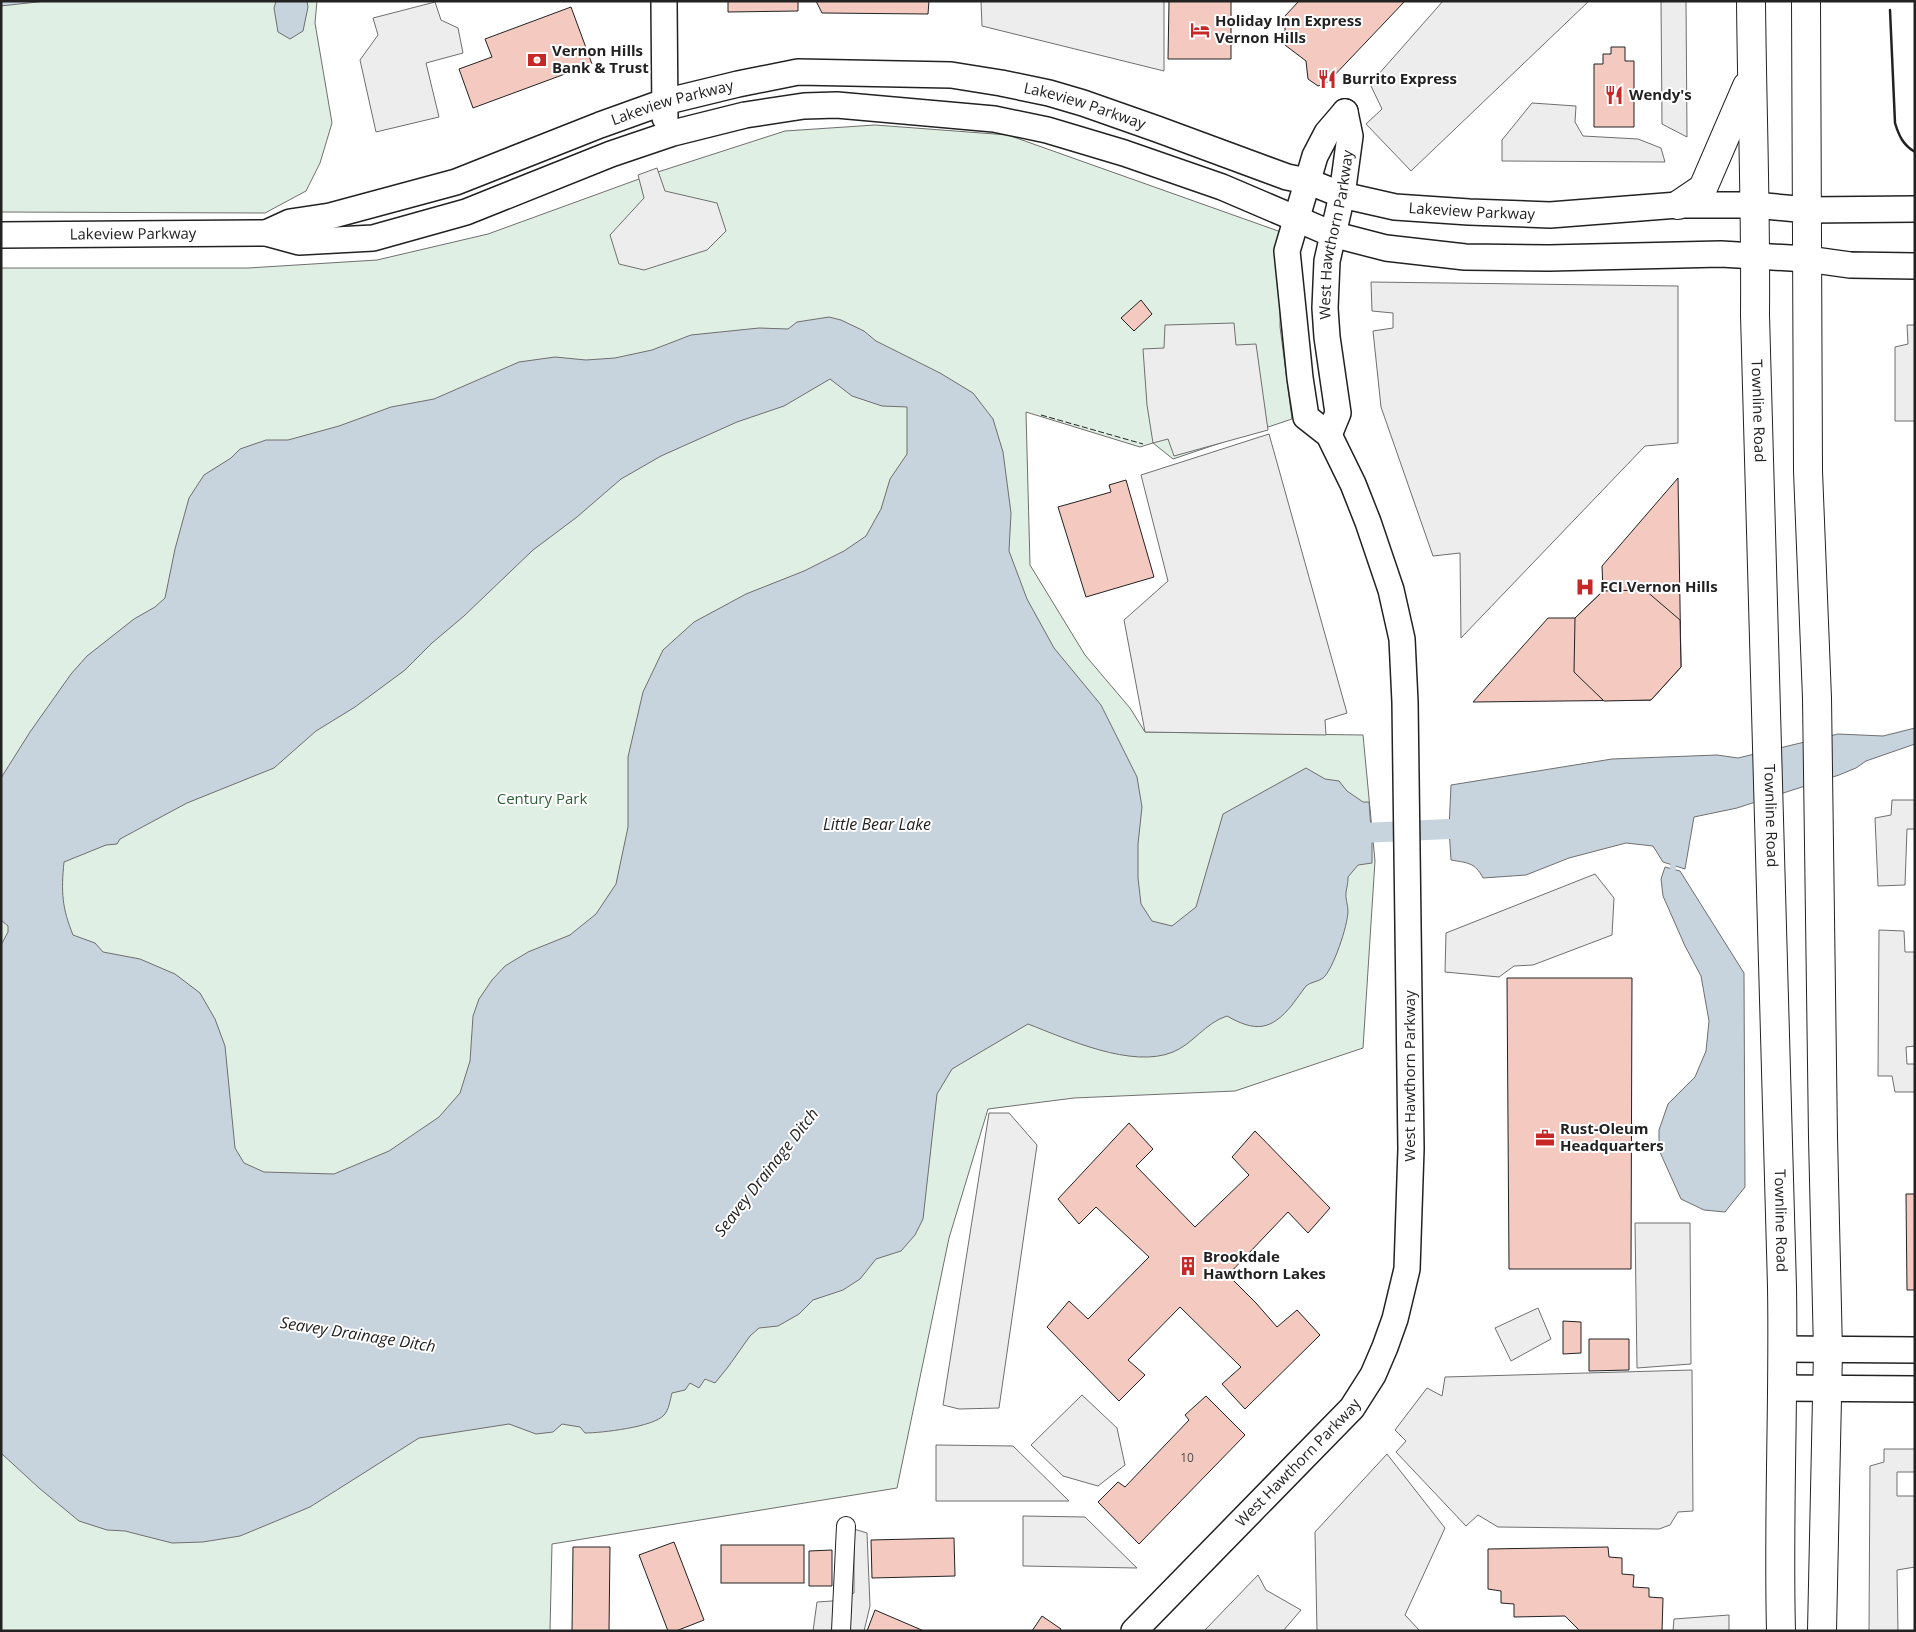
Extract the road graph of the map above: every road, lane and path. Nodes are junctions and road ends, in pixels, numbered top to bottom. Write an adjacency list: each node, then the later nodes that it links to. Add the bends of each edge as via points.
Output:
1 (664, 1): 5 (street)
2 (1751, 1): 4 (main road, Townline Road)
3 (1806, 1): 11 (main road)
4 (1751, 78): 9 (main road, via 1703,188); 10 (main road, Townline Road)
5 (664, 102): 6 (street); 7 (street, Lakeview Parkway, via 798,72 951,75 1001,82 1083,103 1287,177); 14 (street, Lakeview Parkway, via 456,182 330,216 290,222)
6 (667, 135): 13 (street, Lakeview Parkway, via 745,115 804,106 829,105 994,119 1047,130 1133,156 1222,187); 14 (street, Lakeview Parkway, via 466,212 373,238 299,242)
7 (1307, 181): 8 (street, Lakeview Parkway); 8 (street, West Hawthorn Parkway, via 1327,133 1345,112 1350,136); 13 (street, West Hawthorn Parkway)
8 (1342, 195): 9 (street, Lakeview Parkway, via 1395,207 1550,215); 15 (street, West Hawthorn Parkway)
9 (1678, 205): 10 (street, Lakeview Parkway)
10 (1754, 205): 11 (street, Lakeview Parkway); 17 (main road, Townline Road)
11 (1808, 210): 12 (street, Lakeview Parkway); 18 (main road)
12 (1915, 210)
13 (1296, 220): 15 (street, Lakeview Parkway); 20 (street, West Hawthorn Parkway, via 1287,251 1300,378 1306,417)
14 (266, 232): 16 (street, Lakeview Parkway)
15 (1332, 234): 17 (street, Lakeview Parkway, via 1386,248 1465,257); 20 (street, West Hawthorn Parkway, via 1325,308 1338,414)
16 (1, 235)
17 (1756, 256): 18 (street, Lakeview Parkway); 21 (main road, Townline Road)
18 (1807, 259): 19 (street, Lakeview Parkway, via 1850,265); 23 (main road, via 1809,527 1817,698)
19 (1915, 266)
20 (1329, 435): 29 (street, West Hawthorn Parkway, via 1368,522 1391,590 1402,639 1411,1150 1407,1269 1385,1347 1373,1375 1352,1408)
21 (1783, 1349): 23 (street); 24 (main road, Townline Road)
22 (1915, 1350): 23 (street)
23 (1828, 1351): 25 (main road)
24 (1782, 1388): 25 (street); 30 (main road, Townline Road)
25 (1827, 1389): 26 (street); 31 (main road)
26 (1915, 1389)
27 (846, 1526): 28 (street)
28 (841, 1631)
29 (1134, 1631)
30 (1781, 1631)
31 (1822, 1631)

